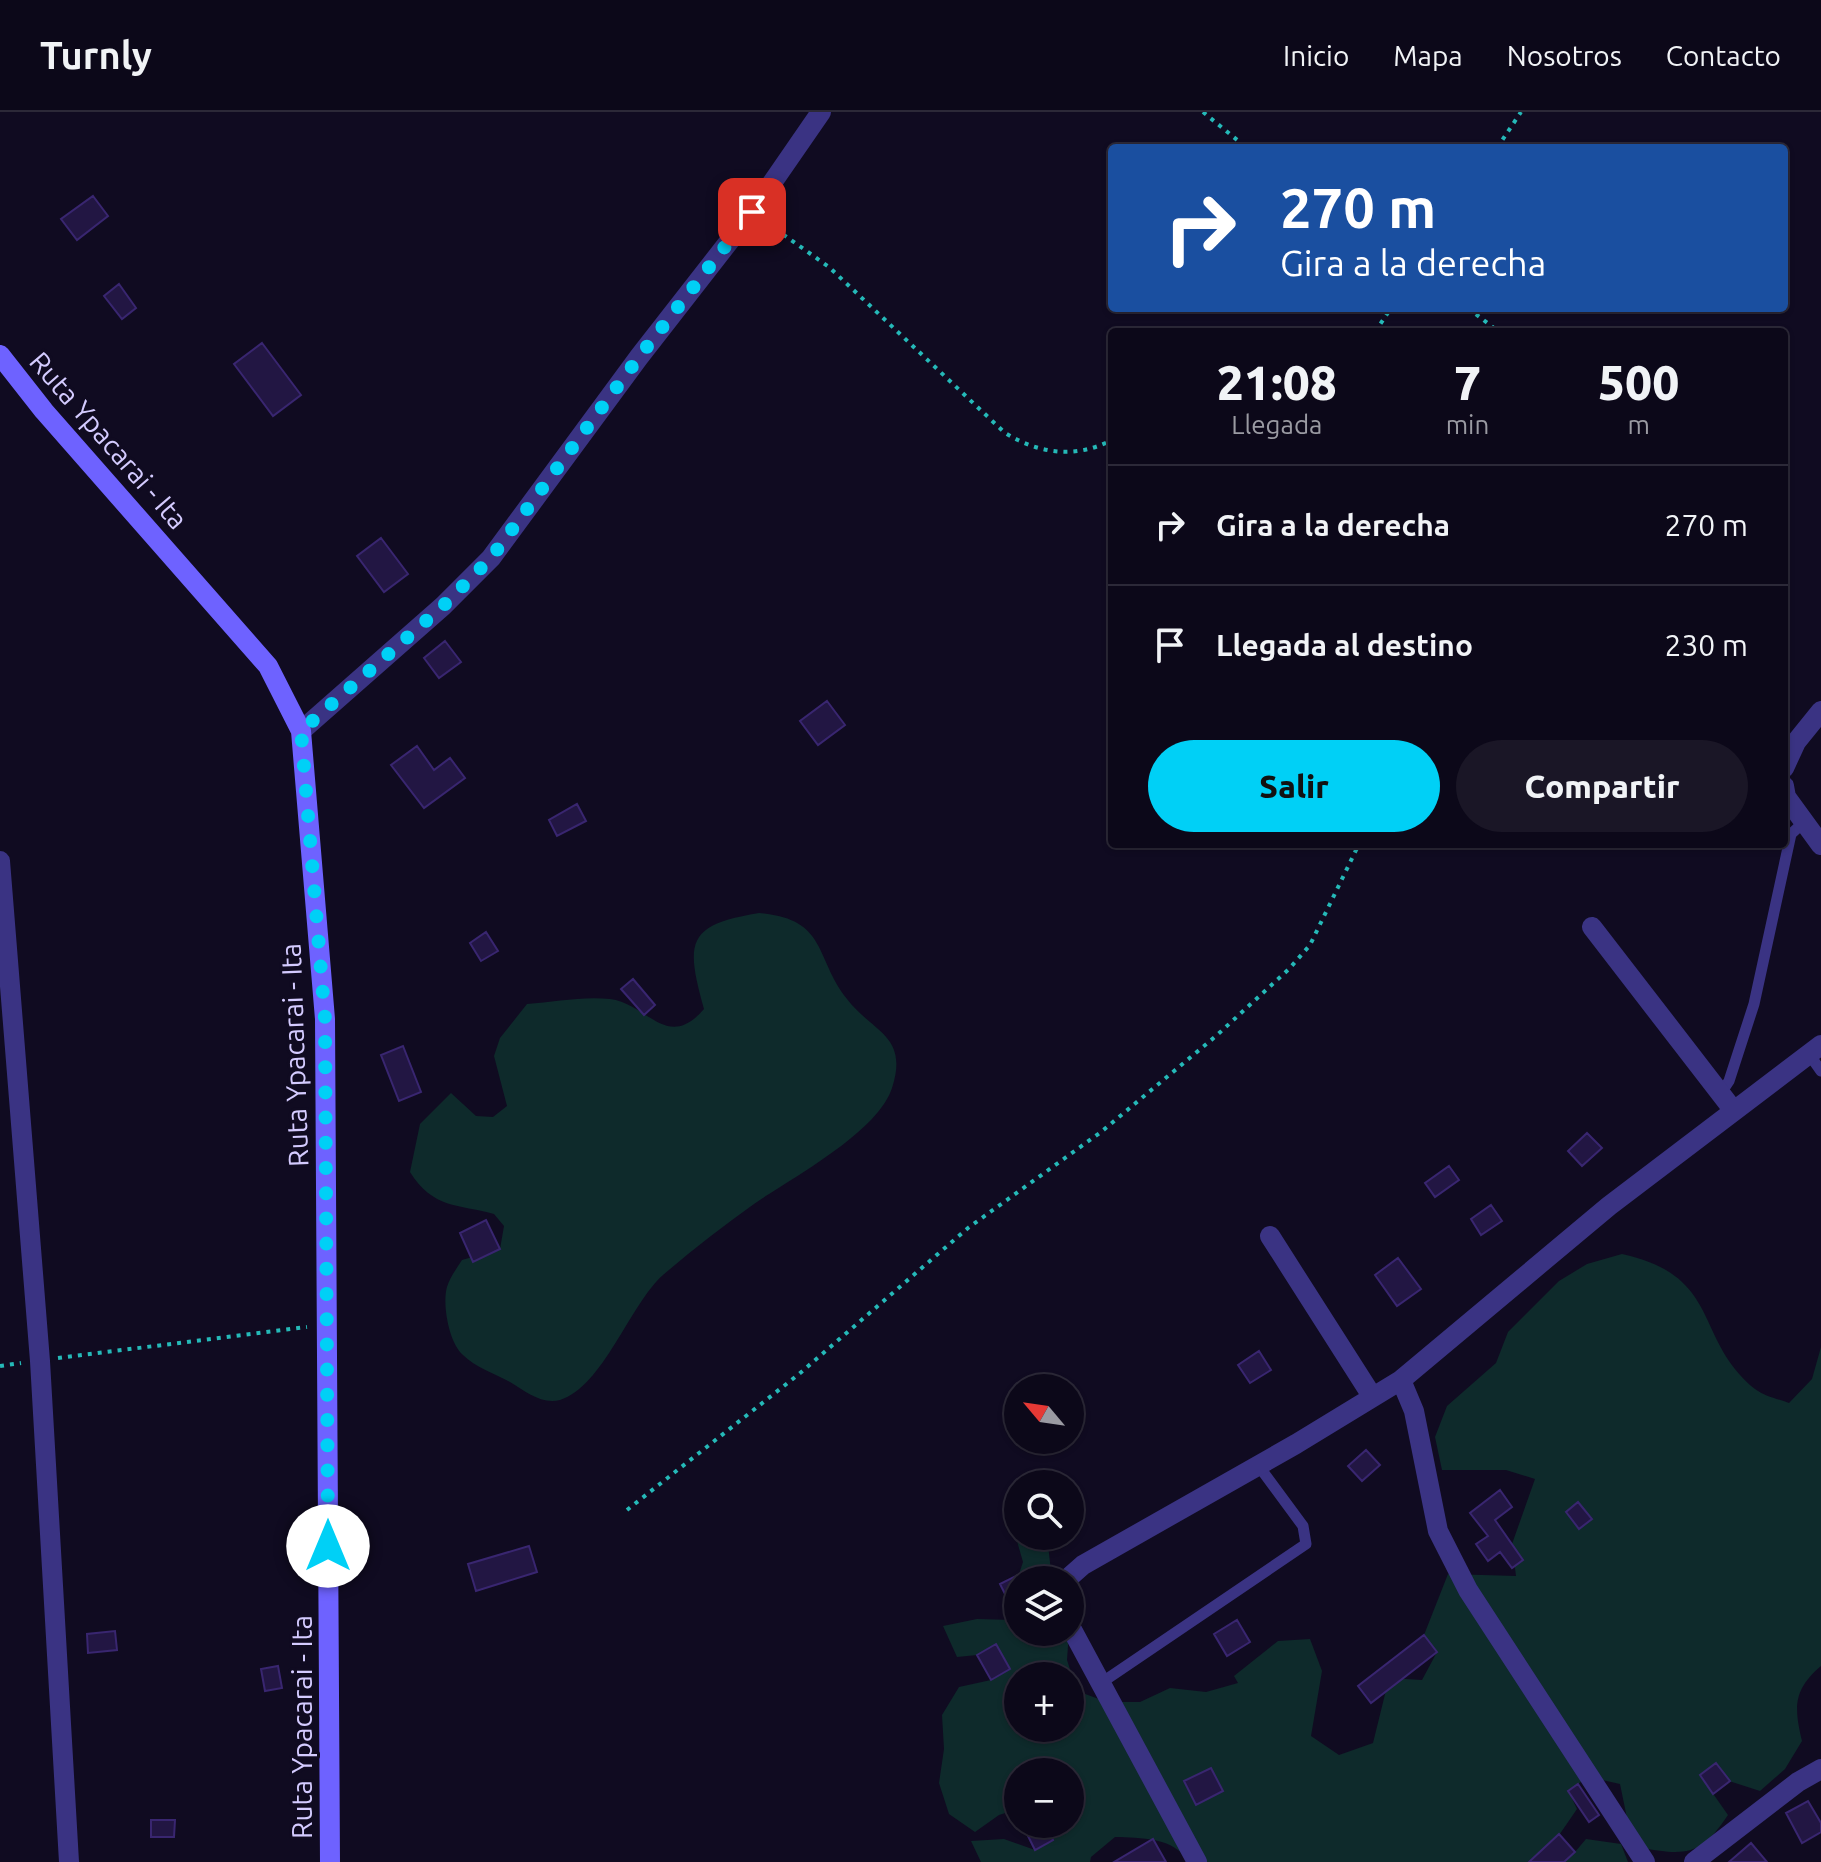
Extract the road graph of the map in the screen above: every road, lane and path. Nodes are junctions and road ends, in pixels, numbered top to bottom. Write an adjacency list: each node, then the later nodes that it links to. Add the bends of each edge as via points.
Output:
1 (821, 112): 6 (street)
2 (1203, 112): 4 (path)
3 (1521, 112): 5 (path)
4 (1242, 144)
5 (1500, 144)
6 (752, 212): 10 (path, via 829,267 1005,433 1027,446 1060,453); 12 (street, via 491,558)
7 (1473, 312): 8 (path)
8 (1494, 328)
9 (0, 355): 12 (street, Ruta Ypacarai - Ita, via 268,666)
10 (1108, 442)
11 (1821, 711): 13 (street)
12 (301, 731): 27 (street, Ruta Ypacarai - Ita, via 325,1019)
13 (1788, 759)
14 (1788, 800): 15 (street)
15 (1803, 823): 16 (street); 19 (lane, via 1791,834)
16 (1821, 845)
17 (1357, 848): 33 (path, via 1310,945 1216,1036 1101,1132 968,1228 799,1374)
18 (1788, 848): 24 (lane, via 1754,1004)
19 (1788, 848)
20 (0, 861): 28 (street)
21 (1592, 927): 24 (street)
22 (1815, 1049): 23 (lane); 25 (street)
23 (1821, 1071)
24 (1721, 1093): 25 (street)
25 (1734, 1111): 30 (street, via 1609,1206)
26 (1270, 1236): 31 (street)
27 (327, 1324): 28 (path); 39 (street, Ruta Ypacarai - Ita)
28 (40, 1361): 29 (path); 38 (street)
29 (0, 1366)
30 (1401, 1380): 31 (street); 41 (street, via 1414,1411 1438,1531 1468,1590)
31 (1372, 1396): 32 (street)
32 (1258, 1465): 34 (street); 36 (lane, via 1303,1526 1306,1544)
33 (627, 1510)
34 (1082, 1566)
35 (1081, 1646): 36 (street)
36 (1101, 1683): 40 (street)
37 (1821, 1769): 42 (street)
38 (69, 1862)
39 (330, 1862)
40 (1197, 1862)
41 (1645, 1862)
42 (1694, 1862)

